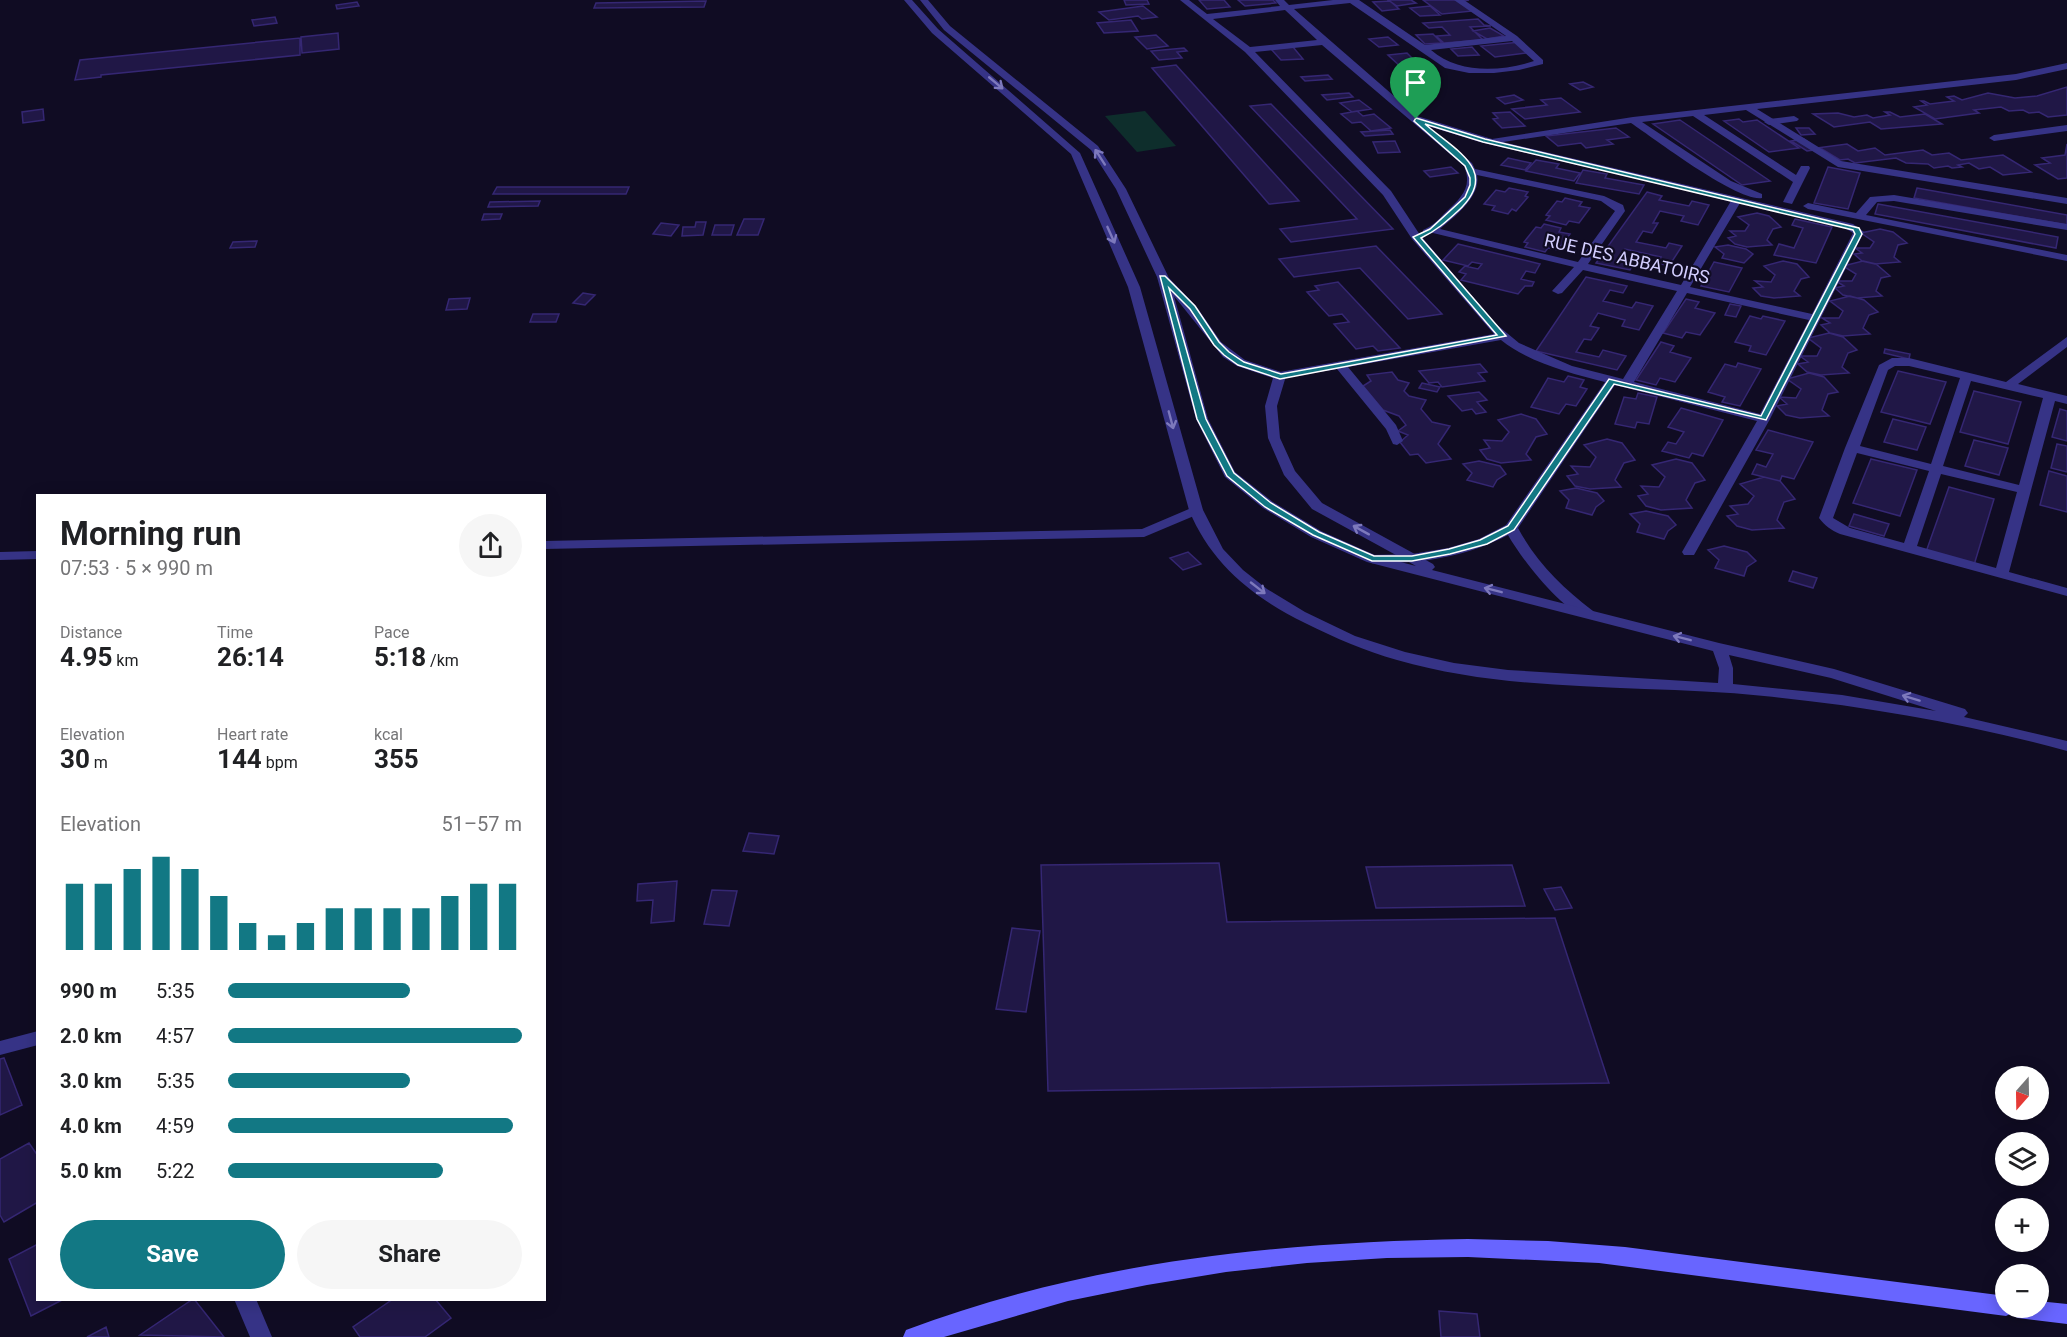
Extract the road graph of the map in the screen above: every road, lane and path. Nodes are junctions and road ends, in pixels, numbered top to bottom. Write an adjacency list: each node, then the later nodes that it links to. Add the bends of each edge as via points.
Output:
1 (908, 0): 56 (street, one-way to 56, via 935,31 1076,153 1134,287)
2 (924, 0): 37 (street, one-way to 2, via 1121,189 1095,148 947,28)
3 (1184, 0): 8 (street)
4 (1279, 0): 7 (street)
5 (1352, 0): 7 (street); 11 (street)
6 (1458, 0): 9 (street)
7 (1288, 7): 8 (street); 10 (street)
8 (1204, 17): 12 (street)
9 (1514, 38): 11 (street); 11 (street, via 1540,62 1463,71 1445,65)
10 (1324, 42): 12 (street); 16 (street)
11 (1424, 48)
12 (1248, 50): 34 (street, via 1387,193)
13 (2067, 66): 14 (street, via 2016,77)
14 (1747, 107): 15 (street); 19 (street)
15 (1695, 113): 18 (street); 27 (street)
16 (1416, 119): 21 (street); 24 (street)
17 (1794, 119): 19 (street)
18 (1633, 120): 23 (street); 30 (street, via 1733,187)
19 (1769, 122): 29 (street, via 1838,164)
20 (2067, 128): 22 (street)
21 (1457, 133): 23 (street); 24 (street)
22 (1994, 138)
23 (1483, 140): 28 (street)
24 (1445, 144): 26 (street)
25 (1805, 168): 27 (street)
26 (1471, 171): 33 (street, via 1474,185 1468,198); 36 (street, via 1616,204 1620,210)
27 (1798, 181): 30 (street)
28 (1737, 200): 38 (street); 40 (street, via 1849,226 1859,232)
29 (2067, 201)
30 (1788, 202): 31 (street)
31 (1859, 216): 32 (street, via 1874,199 1894,198); 35 (street)
32 (2067, 227)
33 (1432, 230): 34 (street); 36 (street, RUE DES ABBATOIRS)
34 (1416, 237): 41 (street)
35 (2067, 258)
36 (1581, 266): 38 (street, RUE DES ABBATOIRS); 39 (street)
37 (1162, 277): 44 (street, via 1227,354); 64 (street, via 1202,419 1230,474 1268,505 1316,534)
38 (1685, 289): 40 (street, RUE DES ABBATOIRS); 47 (street)
39 (1558, 291)
40 (1816, 318): 51 (street)
41 (1502, 336): 43 (street); 46 (street, via 1548,362)
42 (2067, 341): 48 (street)
43 (1341, 366): 44 (street); 52 (street, via 1392,428)
44 (1280, 376): 63 (street, one-way to 44, via 1317,506 1289,472 1274,438 1272,406)
45 (1966, 376): 48 (street); 53 (street, via 1910,362 1886,364); 54 (street)
46 (1612, 381): 47 (street); 57 (street)
47 (1626, 385): 51 (street)
48 (2008, 386): 49 (street)
49 (2050, 396): 50 (street); 55 (street)
50 (2067, 400)
51 (1764, 419): 60 (street)
52 (1397, 441)
53 (1851, 448): 54 (street); 59 (street, via 1826,515 1828,522)
54 (1935, 468): 55 (street); 59 (street)
55 (2024, 490): 65 (street)
56 (1196, 510): 58 (street, via 1144,533); 70 (street, one-way to 70, via 1210,541 1236,571 1273,600 1326,630 1390,654 1470,672)
57 (1511, 528): 63 (street, via 1484,542); 68 (street, via 1526,557 1552,586)
58 (546, 545)
59 (1909, 549): 65 (street)
60 (1689, 552)
61 (36, 555): 62 (street)
62 (0, 556)
63 (1412, 558): 64 (street); 66 (street)
64 (1372, 559): 66 (street)
65 (2001, 574): 67 (street)
66 (1446, 578): 68 (street, one-way to 66)
67 (2067, 592)
68 (1588, 614): 69 (street, one-way to 68)
69 (1719, 648): 70 (street, via 1726,668); 71 (street, one-way to 69, via 1833,674)
70 (1725, 688): 71 (street, via 1883,706)
71 (2048, 740): 72 (street)
72 (2067, 746)
73 (36, 1039): 74 (street)
74 (0, 1048)
75 (246, 1301): 79 (street)
76 (1995, 1305): 80 (main road, via 1629,1256 1483,1248 1372,1249 1241,1262 1110,1283)
77 (2049, 1312): 78 (main road)
78 (2067, 1314)
79 (261, 1337)
80 (914, 1337)

